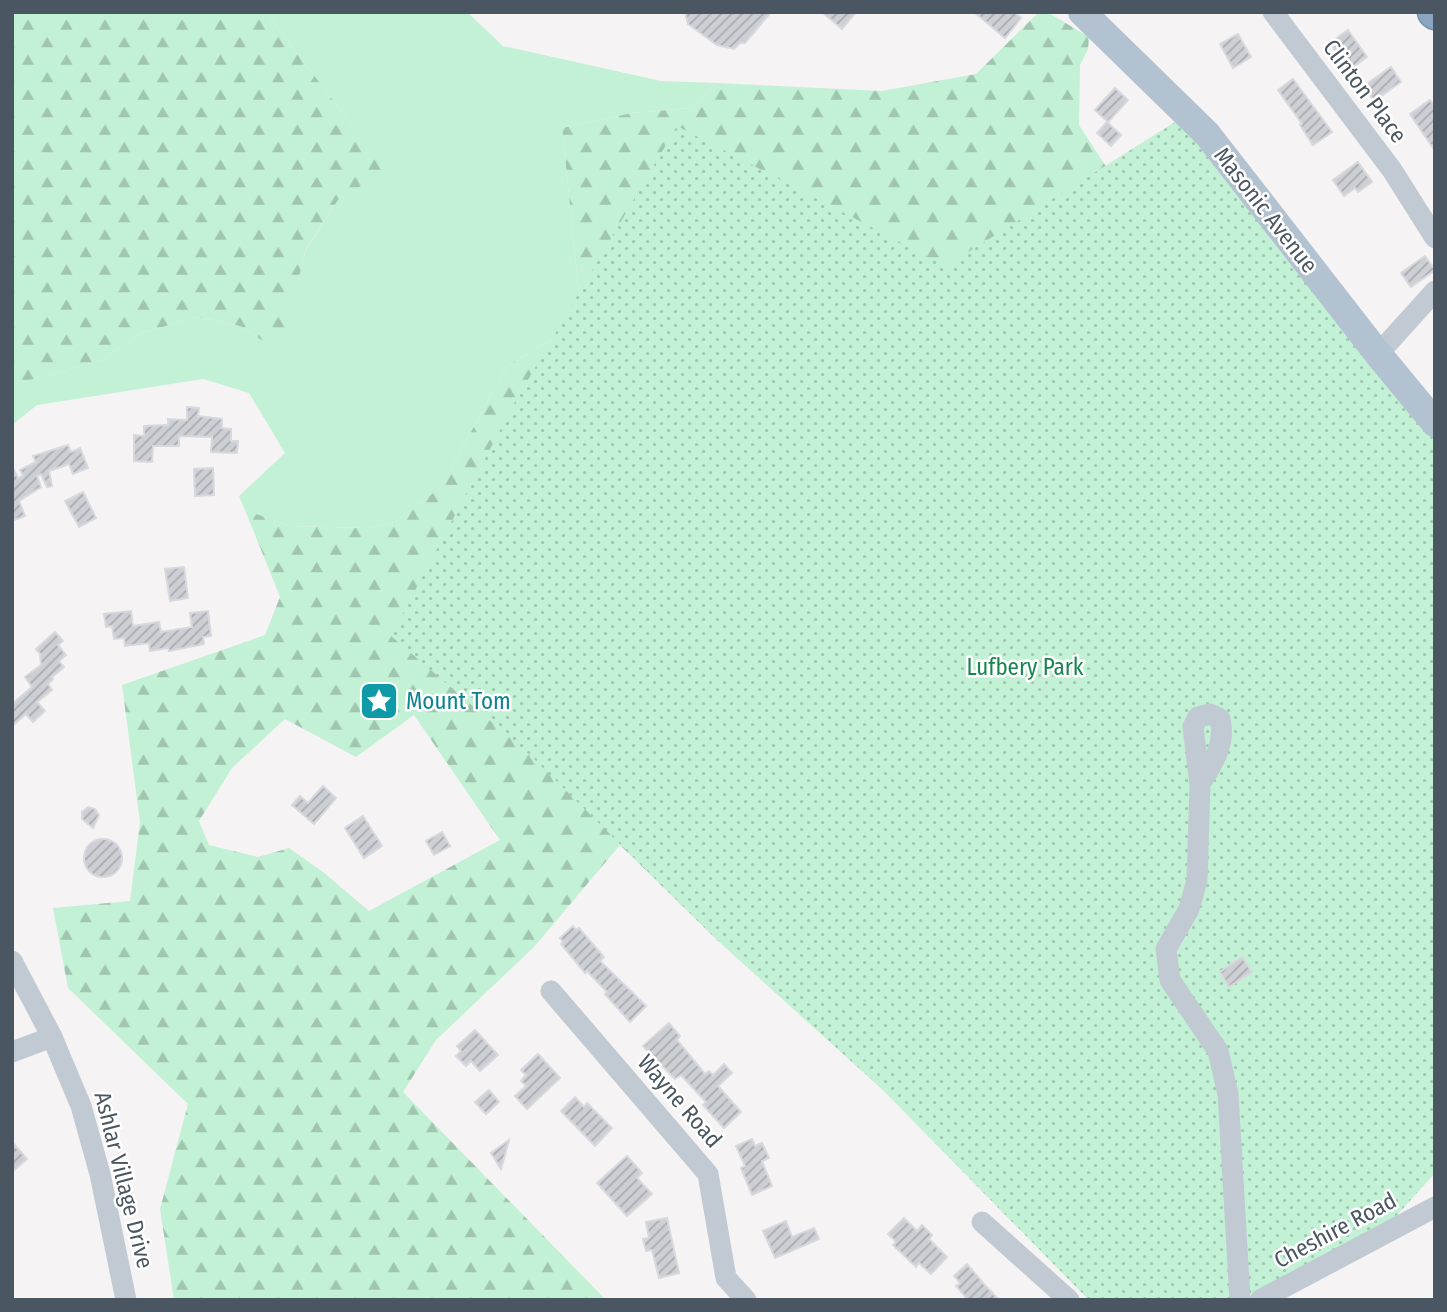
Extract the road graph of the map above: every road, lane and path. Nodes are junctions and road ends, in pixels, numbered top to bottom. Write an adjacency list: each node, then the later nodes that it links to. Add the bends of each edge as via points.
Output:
1 (1082, 12): 5 (main road, Masonic Avenue, via 1207,134)
2 (1273, 12): 3 (street, Clinton Place, via 1392,170)
3 (1435, 237)
4 (1435, 292): 5 (street)
5 (1378, 354): 6 (main road, Masonic Avenue)
6 (1435, 423)
7 (1200, 784): 17 (street, via 1197,880 1189,909 1166,949 1171,980 1219,1051 1228,1094)
8 (12, 961): 10 (street, Ashlar Village Drive)
9 (551, 991): 15 (street, Wayne Road, via 708,1174 726,1278)
10 (52, 1037): 11 (street); 14 (street, Ashlar Village Drive, via 100,1174)
11 (12, 1052)
12 (1435, 1207): 18 (street, Cheshire Road)
13 (982, 1222): 16 (street)
14 (126, 1300)
15 (746, 1300)
16 (1069, 1300)
17 (1240, 1300)
18 (1260, 1300)

